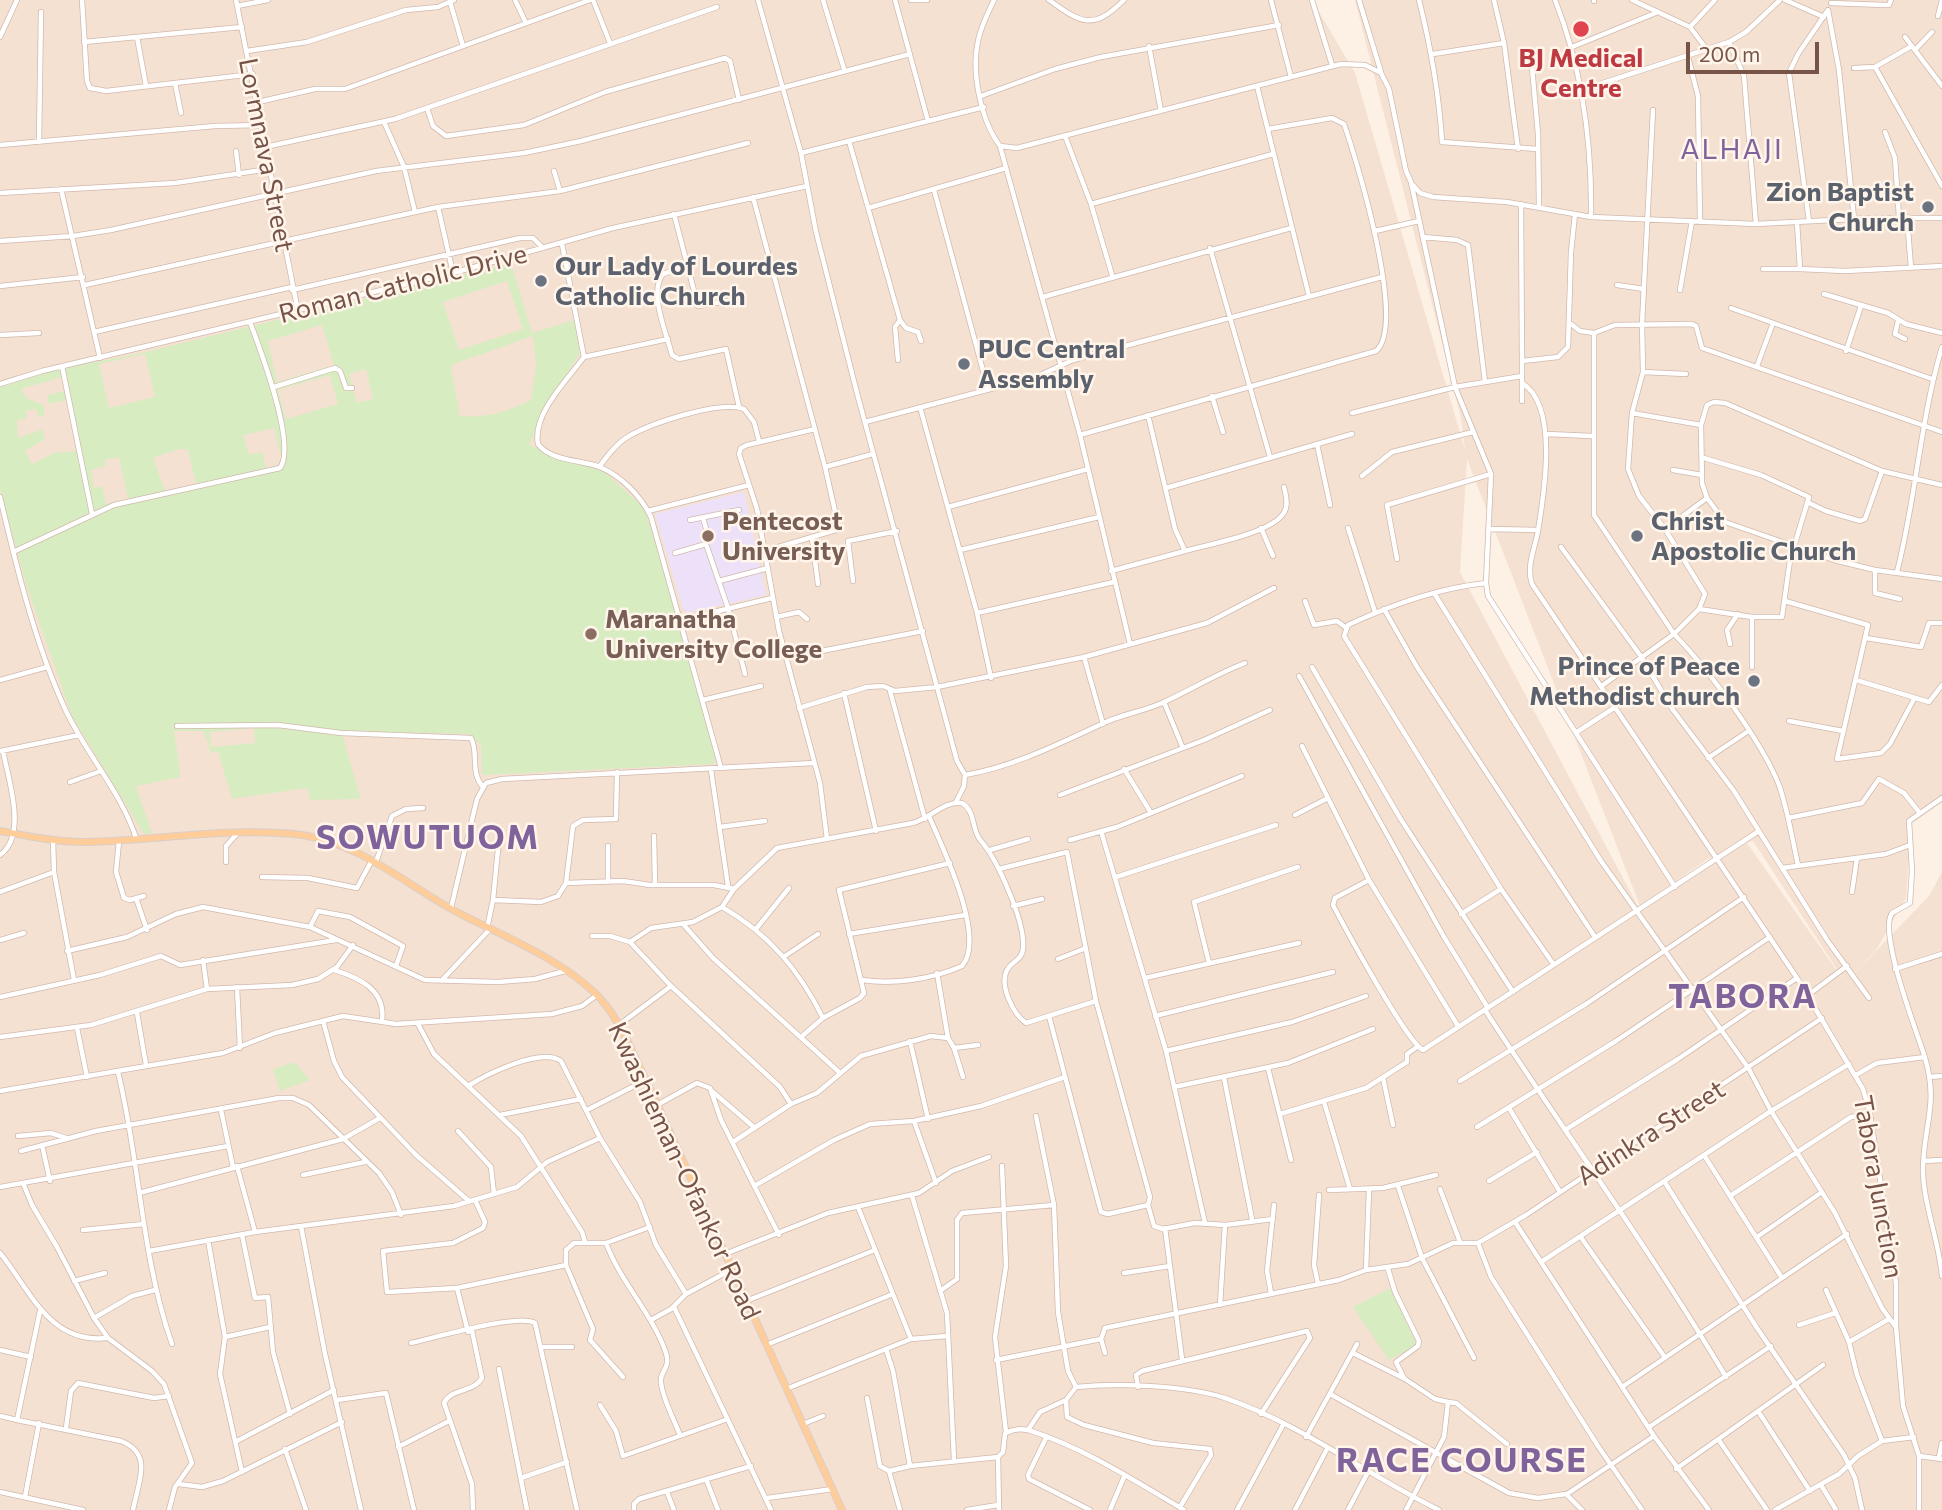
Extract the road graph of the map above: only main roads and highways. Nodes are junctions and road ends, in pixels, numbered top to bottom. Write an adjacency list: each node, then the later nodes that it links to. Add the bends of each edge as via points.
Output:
1 (0, 831): 2 (main road, Kwashieman-Ofankor Road, via 53,840 312,837 374,861 565,971 597,995 646,1080)
2 (842, 1510)

